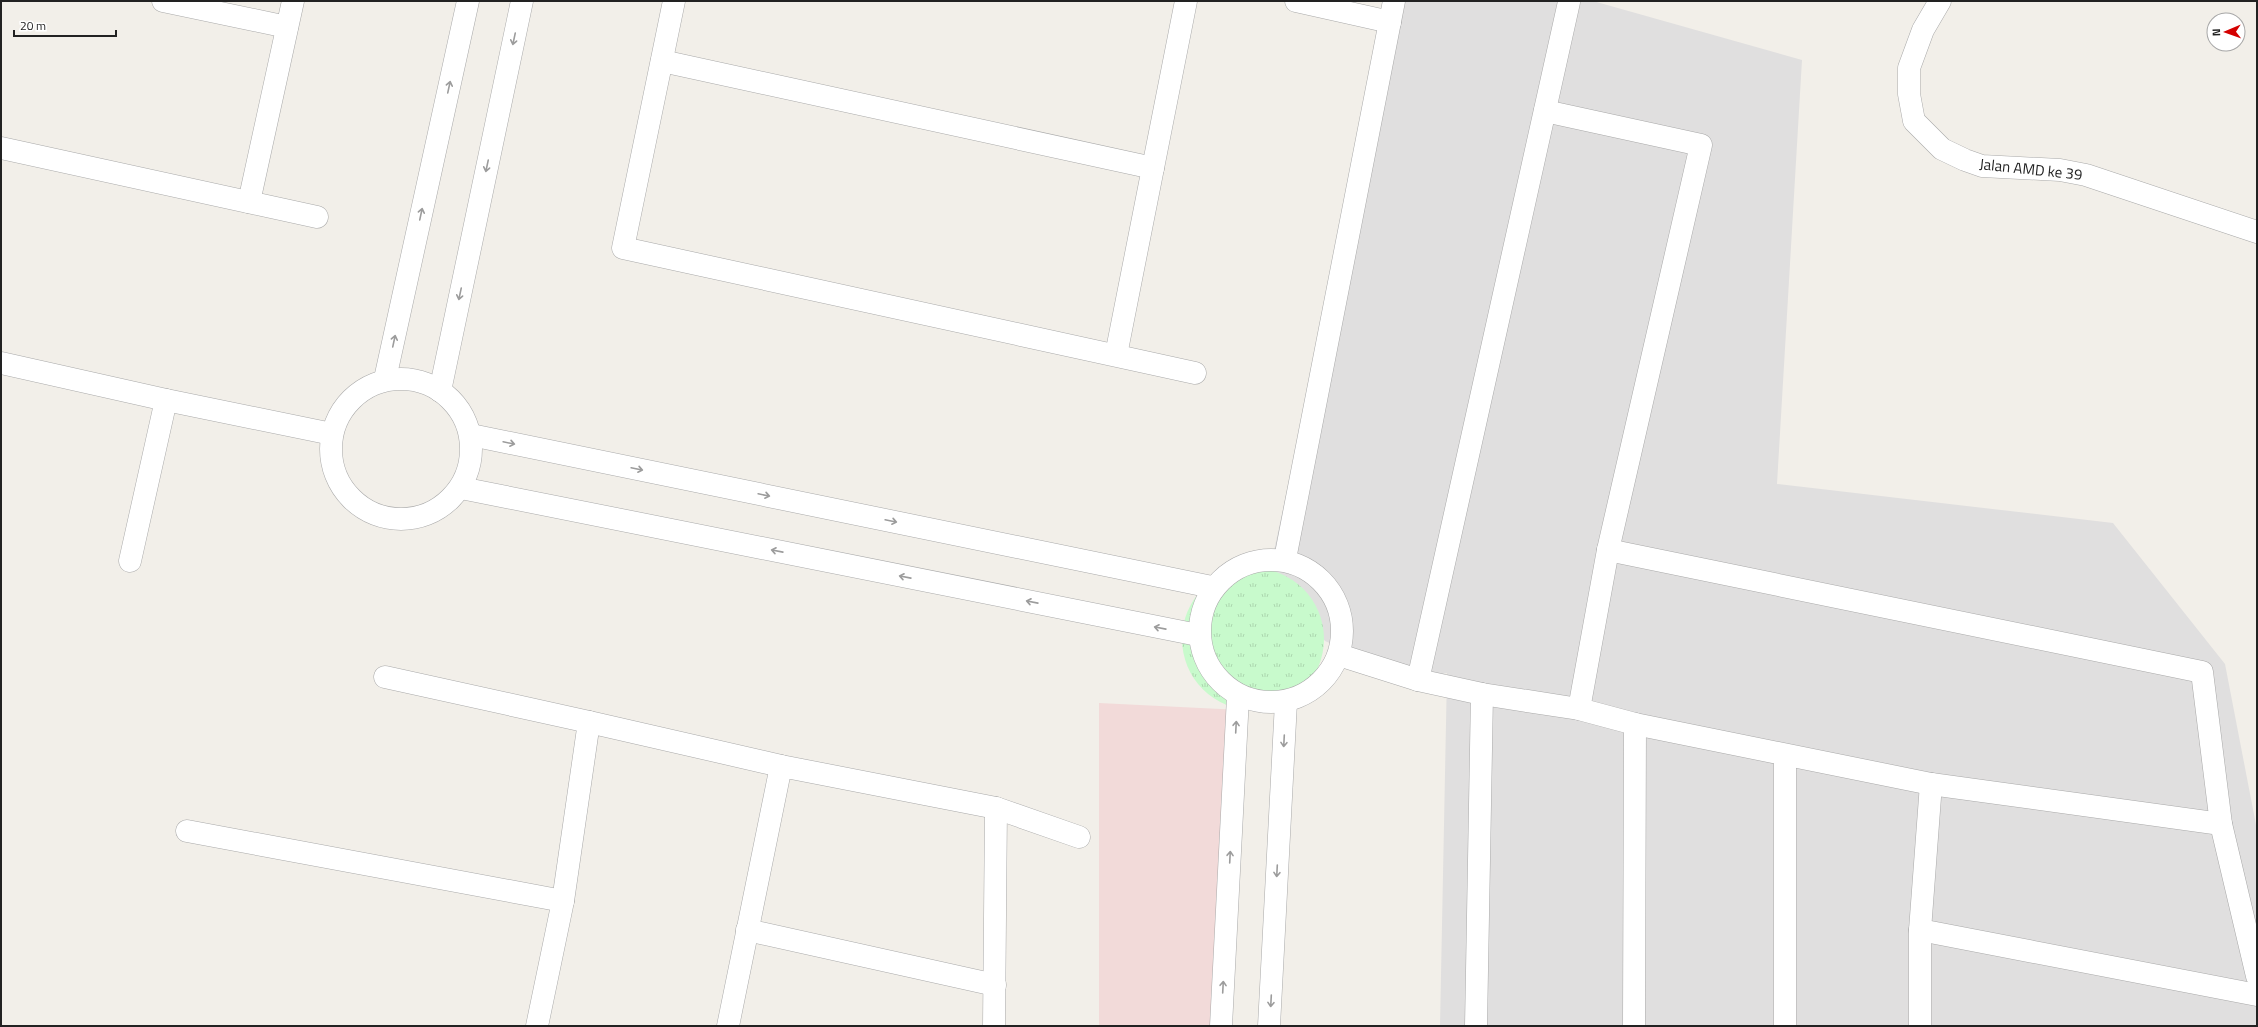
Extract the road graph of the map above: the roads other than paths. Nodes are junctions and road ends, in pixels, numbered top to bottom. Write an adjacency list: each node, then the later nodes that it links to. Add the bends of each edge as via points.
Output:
1 (163, 1): 11 (street)
2 (293, 1): 11 (street)
3 (468, 1): 22 (street, one-way to 3)
4 (522, 1): 23 (street, one-way to 23)
5 (674, 1): 12 (street)
6 (1186, 1): 15 (street)
7 (1296, 1): 10 (street)
8 (1940, 1): 18 (street, Jalan AMD ke 39, via 1923,30 1909,68 1909,94 1914,121 1942,149 1982,166 2060,170 2086,175)
9 (1569, 2): 13 (street)
10 (1392, 11): 29 (street)
11 (287, 27): 16 (street)
12 (662, 62): 15 (street); 19 (street, via 623,248)
13 (1545, 111): 28 (street, via 1700,145); 35 (street)
14 (1, 148): 16 (street)
15 (1153, 168): 19 (street)
16 (249, 202): 17 (street)
17 (317, 217)
18 (2257, 232)
19 (1116, 355): 21 (street)
20 (1, 363): 24 (street)
21 (1195, 373)
22 (385, 379): 23 (street, via 423,380); 25 (street, via 350,398)
23 (440, 391): 26 (street, via 455,402)
24 (166, 400): 25 (street); 30 (street)
25 (332, 434): 27 (street, via 334,473 357,505 364,508 393,520 431,514)
26 (471, 436): 27 (street, via 471,463); 31 (street, one-way to 31)
27 (461, 488): 32 (street, one-way to 27)
28 (1608, 550): 39 (street); 46 (street, via 2202,672)
29 (1285, 559): 31 (street, via 1245,563); 33 (street, via 1321,578 1341,614)
30 (130, 561)
31 (1212, 587): 32 (street)
32 (1198, 635): 37 (street, via 1209,672)
33 (1339, 655): 35 (street); 38 (street, via 1319,685)
34 (386, 677): 40 (street)
35 (1418, 680): 36 (street)
36 (1482, 694): 39 (street); 60 (street)
37 (1238, 697): 38 (street, via 1262,704); 58 (street, one-way to 37)
38 (1286, 702): 59 (street, one-way to 59)
39 (1579, 709): 41 (street)
40 (589, 722): 43 (street); 49 (street)
41 (1635, 724): 42 (street); 61 (street)
42 (1785, 756): 44 (street); 62 (street)
43 (781, 766): 45 (street); 50 (street)
44 (1931, 784): 46 (street); 51 (street)
45 (996, 808): 48 (street); 53 (street)
46 (2221, 824): 52 (street)
47 (187, 832): 49 (street)
48 (1078, 837)
49 (563, 900): 55 (street)
50 (747, 930): 53 (street); 56 (street)
51 (1920, 930): 54 (street); 63 (street)
52 (2257, 976)
53 (995, 985): 57 (street)
54 (2257, 995)
55 (537, 1026)
56 (728, 1026)
57 (994, 1026)
58 (1221, 1026)
59 (1269, 1026)
60 (1476, 1026)
61 (1634, 1026)
62 (1785, 1026)
63 (1920, 1026)

